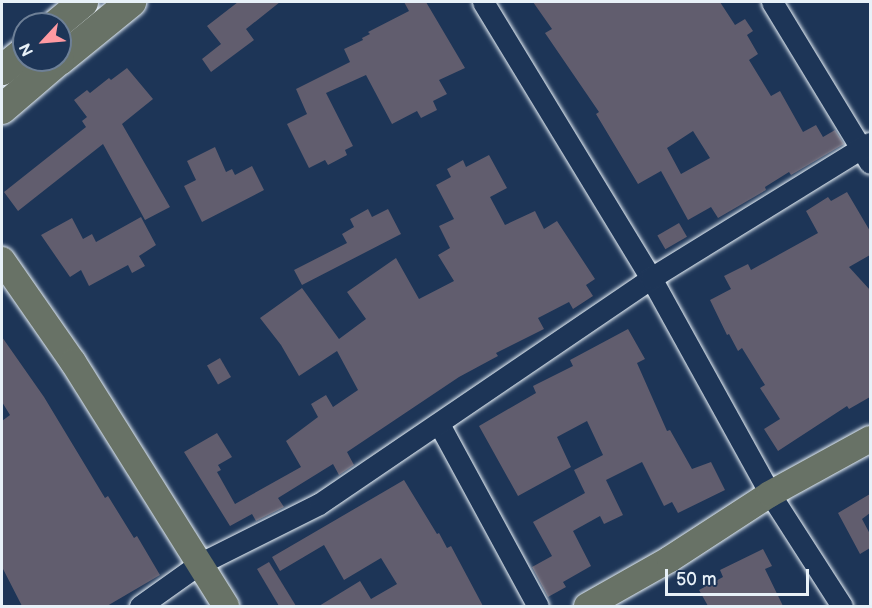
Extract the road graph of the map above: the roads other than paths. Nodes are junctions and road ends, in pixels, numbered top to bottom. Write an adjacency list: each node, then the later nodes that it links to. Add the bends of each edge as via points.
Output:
1 (83, 2): 5 (highway)
2 (131, 2): 6 (highway)
3 (483, 2): 11 (street)
4 (772, 2): 9 (street)
5 (71, 12)
6 (72, 50)
7 (46, 72): 8 (highway)
8 (2, 109)
9 (867, 152): 11 (street)
10 (2, 260): 15 (main road, via 74,362)
11 (651, 278): 12 (street); 14 (street)
12 (439, 424): 15 (street, via 319,504); 18 (street)
13 (870, 439): 14 (main road)
14 (770, 495): 19 (main road); 20 (street)
15 (200, 564): 16 (street); 17 (main road)
16 (140, 606)
17 (226, 606)
18 (538, 606)
19 (587, 606)
20 (842, 606)

